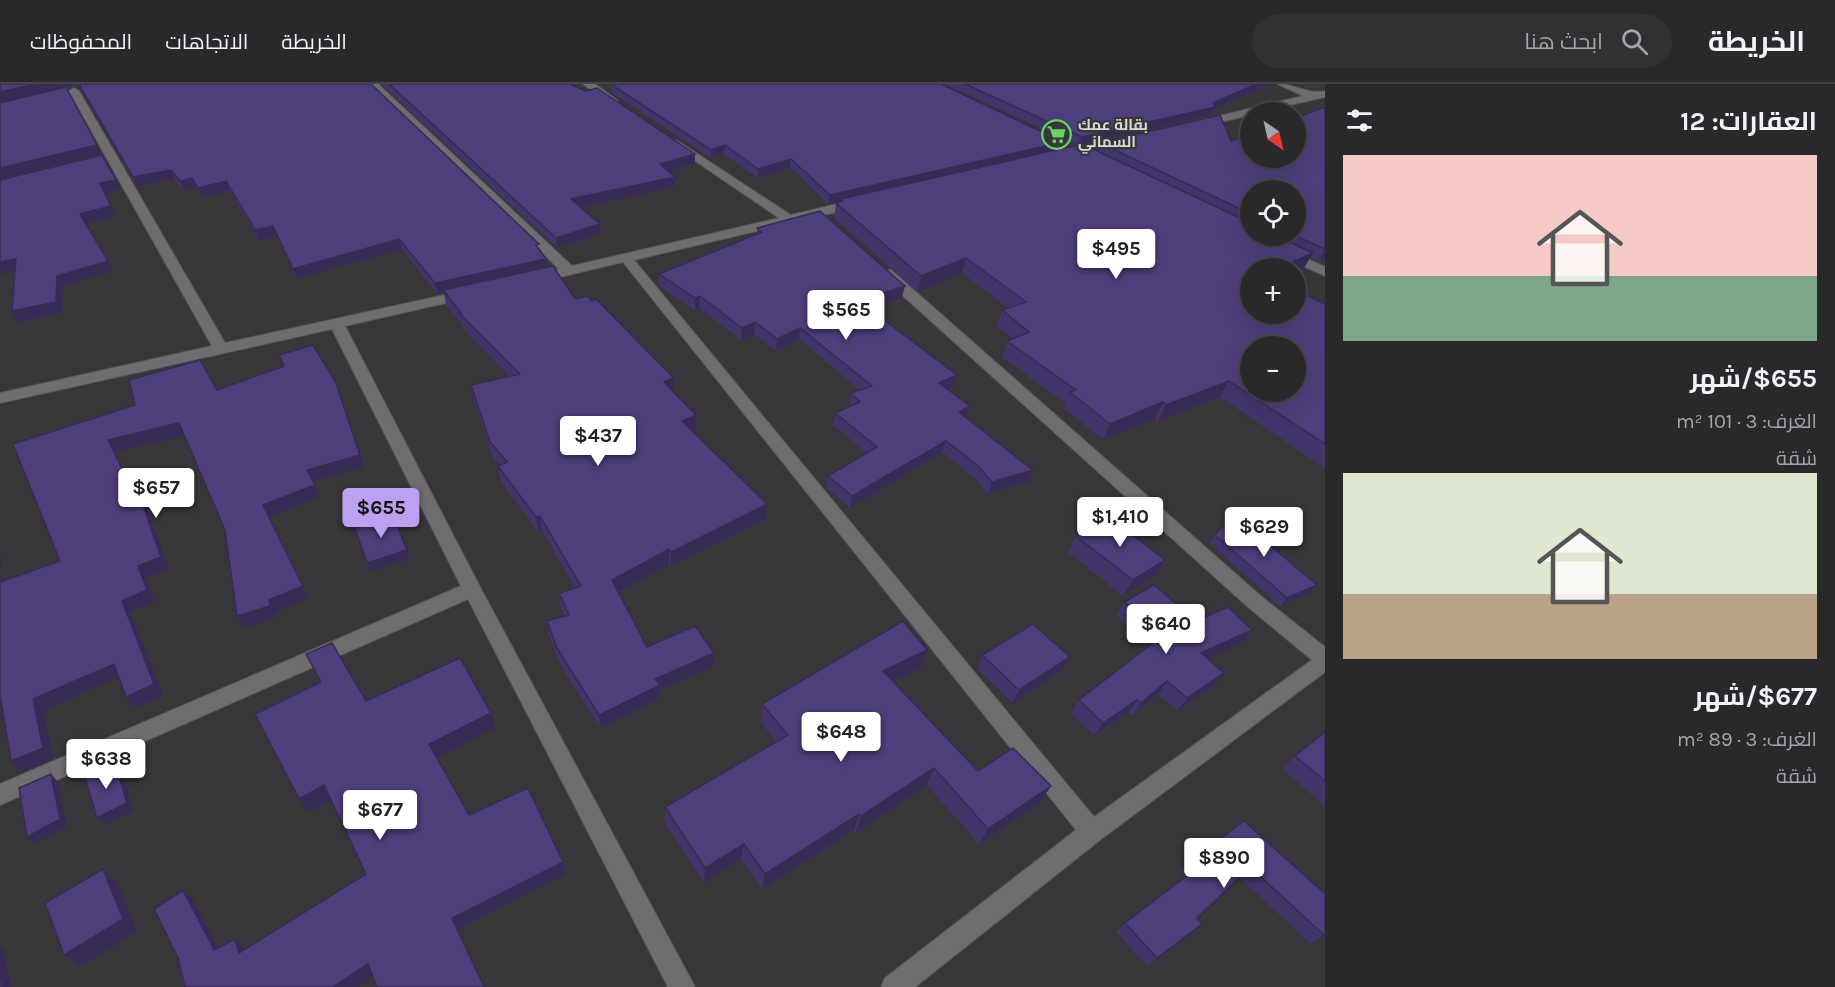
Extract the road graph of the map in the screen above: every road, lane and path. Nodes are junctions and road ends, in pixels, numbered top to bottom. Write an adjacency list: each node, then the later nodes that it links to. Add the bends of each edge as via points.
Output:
1 (372, 84): 16 (street)
2 (588, 84): 6 (street)
3 (1283, 84): 5 (street)
4 (74, 91): 21 (street, via 107,158)
5 (1321, 97): 7 (street)
6 (624, 108)
7 (1179, 128)
8 (670, 139): 11 (street)
9 (874, 199): 10 (street)
10 (817, 212): 11 (street); 12 (street)
11 (789, 219): 14 (street)
12 (835, 228)
13 (1271, 246): 17 (street)
14 (626, 258): 16 (street); 26 (street)
15 (871, 260): 24 (street)
16 (570, 271): 18 (street)
17 (1325, 272)
18 (523, 281)
19 (476, 292): 20 (street)
20 (336, 323): 21 (street); 23 (street)
21 (220, 348): 22 (street)
22 (0, 398)
23 (472, 589): 25 (street); 27 (street)
24 (1325, 660): 26 (street)
25 (0, 795)
26 (1092, 831): 28 (street)
27 (682, 987)
28 (894, 987)

